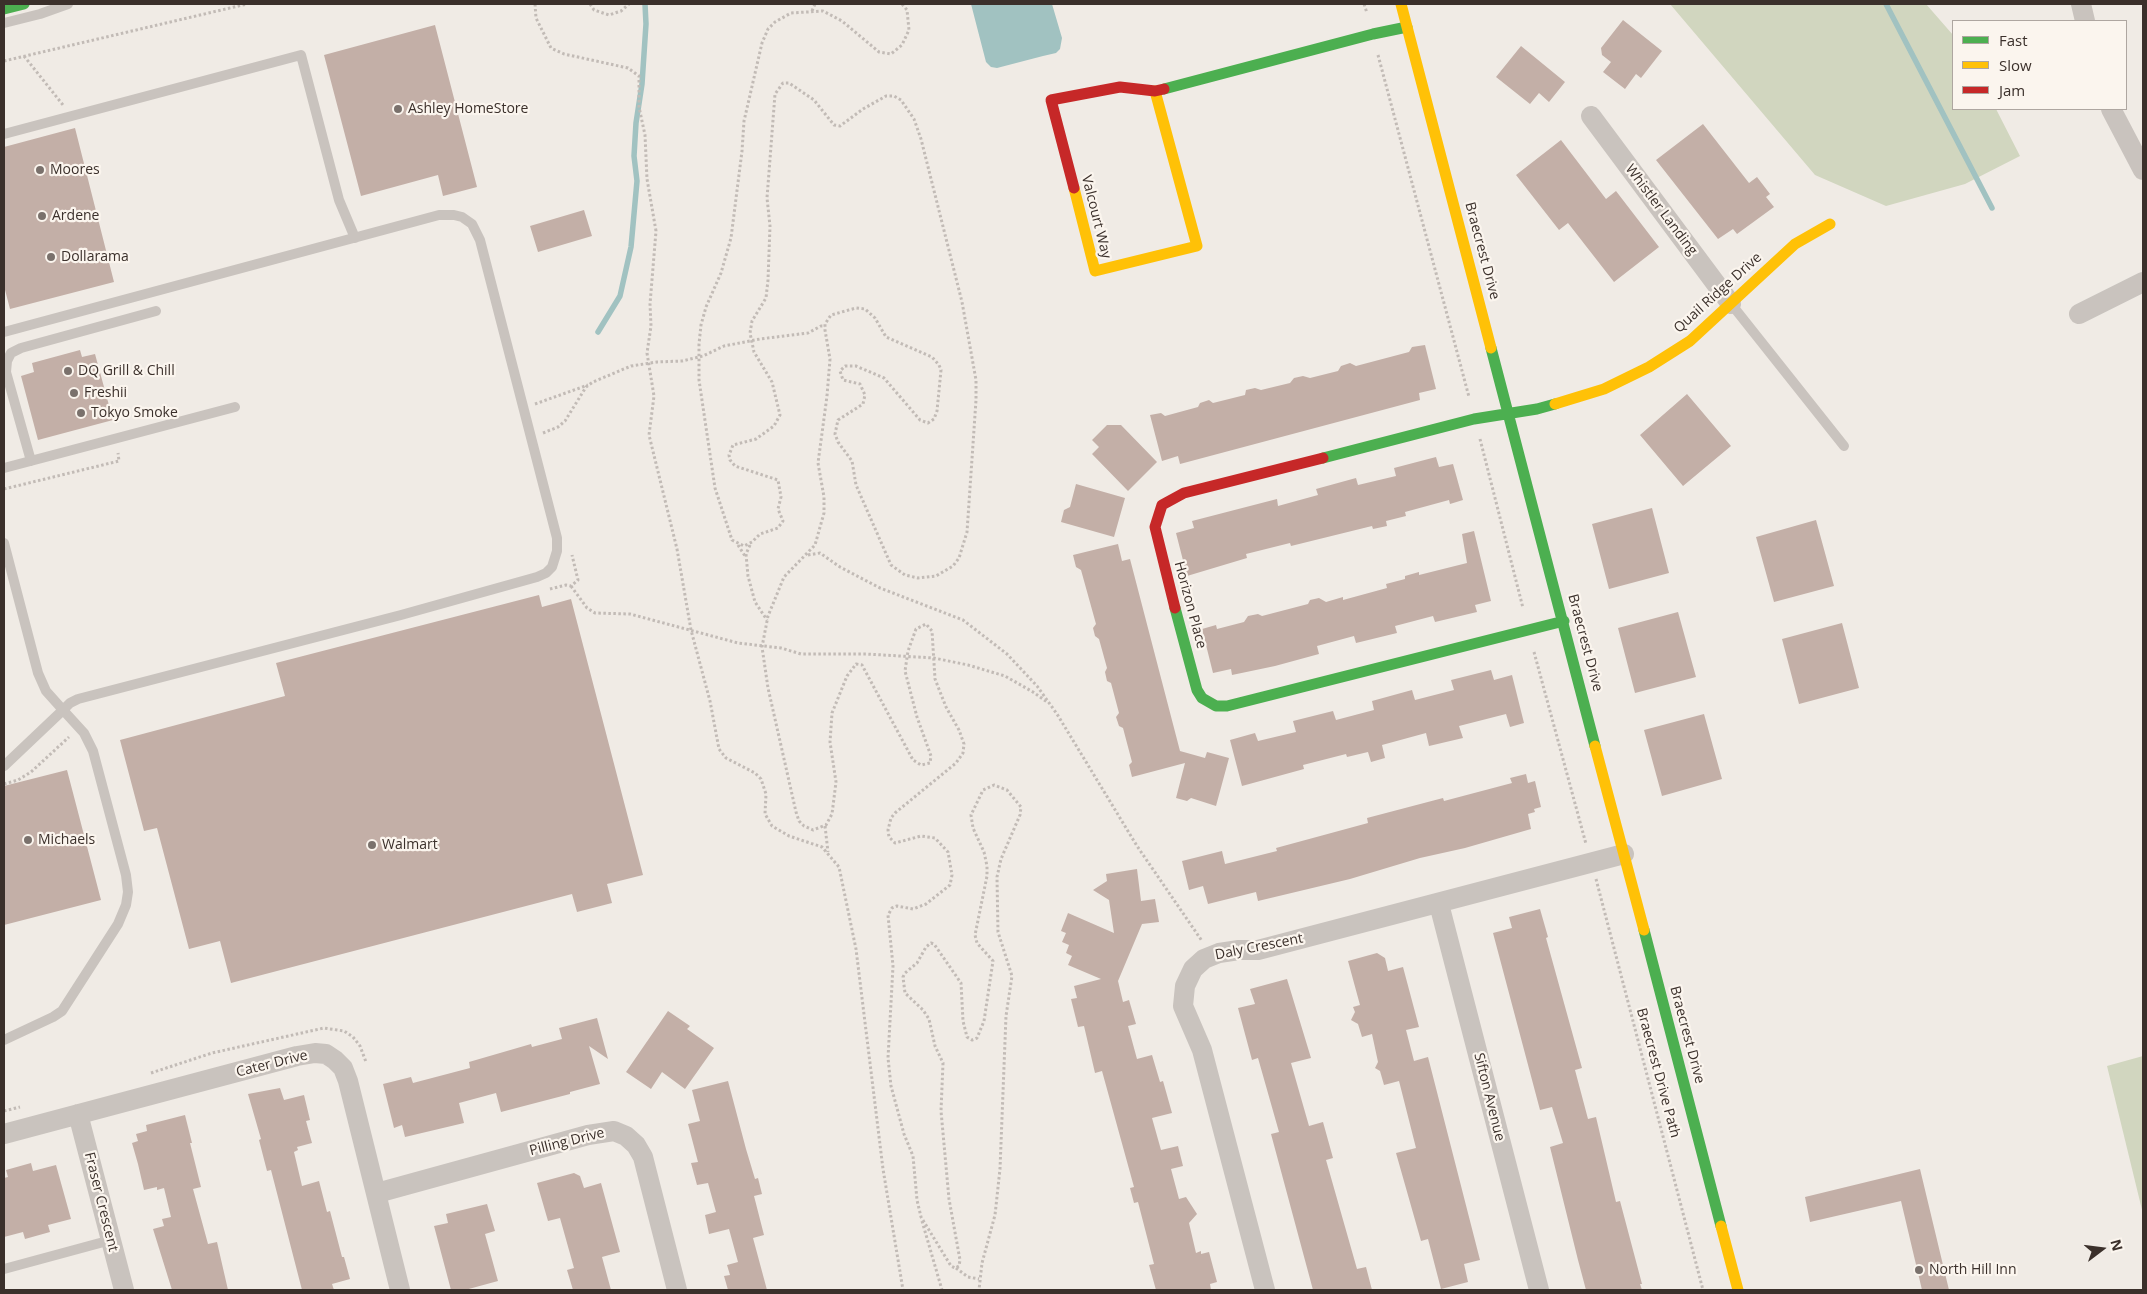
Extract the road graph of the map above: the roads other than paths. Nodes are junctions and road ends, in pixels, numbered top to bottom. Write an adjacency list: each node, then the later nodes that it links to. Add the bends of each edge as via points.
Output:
1 (24, 4): 5 (street)
2 (68, 4): 7 (lane)
3 (1401, 4): 8 (street, Braecrest Drive)
4 (2081, 4): 6 (street)
5 (4, 9)
6 (2085, 20)
7 (4, 23)
8 (1407, 27): 9 (street, Valcourt Way); 22 (street, Braecrest Drive)
9 (1155, 91): 9 (street, Valcourt Way, via 1197,246 1094,271 1051,100 1120,87)
10 (2112, 110): 13 (street)
11 (1591, 116): 17 (street, Whistler Landing)
12 (4, 134): 15 (lane, via 301,55 339,200)
13 (2143, 170)
14 (1830, 224): 17 (street, Quail Ridge Drive, via 1795,244)
15 (355, 238): 20 (lane); 28 (lane, via 446,214 468,220 476,231 555,524 557,551 552,567 546,573 514,584 78,699)
16 (2143, 282): 19 (street)
17 (1731, 304): 22 (street, Quail Ridge Drive, via 1690,341 1604,389 1537,409); 23 (lane)
18 (156, 312): 24 (lane, via 21,348 11,354 6,372)
19 (2079, 314)
20 (4, 332)
21 (235, 407): 24 (lane)
22 (1509, 412): 27 (street, Braecrest Drive); 27 (street, Horizon Place, via 1184,493 1170,499 1158,513 1155,527 1158,543 1197,690 1202,698 1216,706 1227,706)
23 (1844, 446)
24 (30, 461): 25 (lane)
25 (4, 468)
26 (4, 543): 28 (lane, via 38,673 46,691)
27 (1564, 621): 30 (street, Braecrest Drive)
28 (63, 710): 29 (lane); 32 (lane, via 84,733 93,751 126,875 126,905 118,924 62,1011)
29 (4, 766)
30 (1624, 854): 31 (street, Daly Crescent); 43 (street, Braecrest Drive)
31 (1439, 904): 41 (street, Daly Crescent, via 1258,950 1219,953 1204,959 1193,969 1185,986 1183,1006 1202,1050); 42 (street, Sifton Avenue)
32 (4, 1040)
33 (78, 1114): 34 (street, Cater Drive); 35 (street, Cater Drive, via 297,1056 326,1054 343,1068 348,1081); 36 (street, Fraser Crescent)
34 (4, 1134)
35 (377, 1193): 39 (street, Cater Drive); 40 (street, Pilling Drive, via 588,1135 614,1131 626,1136 643,1157)
36 (110, 1240): 37 (lane); 38 (street, Fraser Crescent)
37 (4, 1269)
38 (124, 1290)
39 (400, 1290)
40 (677, 1290)
41 (1265, 1290)
42 (1539, 1290)
43 (1738, 1290)

